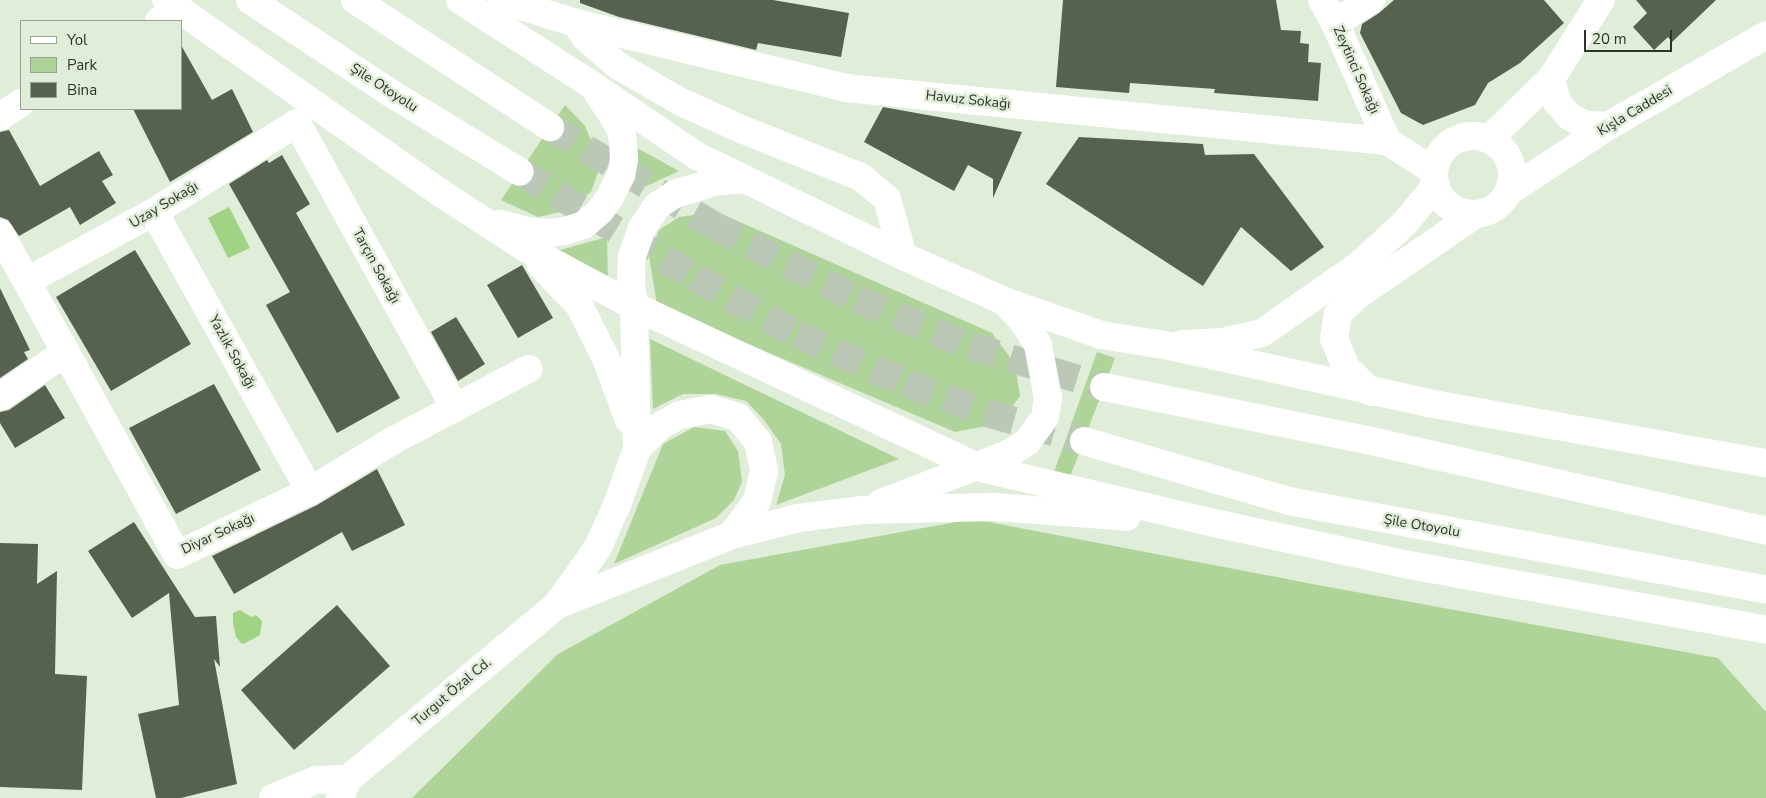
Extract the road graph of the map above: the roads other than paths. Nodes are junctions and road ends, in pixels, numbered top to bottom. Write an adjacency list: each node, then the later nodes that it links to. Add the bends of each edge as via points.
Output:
1 (166, 0): 26 (main road)
2 (250, 0): 21 (main road, Şile Otoyolu, via 389,92)
3 (355, 0): 18 (main road)
4 (460, 0): 13 (main road)
5 (502, 0): 9 (main road, Havuz Sokağı)
6 (1322, 0): 10 (main road, Zeytinci Sokağı)
7 (1371, 0): 10 (main road)
8 (1601, 0): 12 (main road)
9 (576, 23): 20 (main road, Havuz Sokağı, via 846,88); 30 (main road, via 585,37 617,65 681,102 861,177 887,199)
10 (1336, 23): 20 (main road, Zeytinci Sokağı)
11 (1766, 34): 17 (main road, Kışla Caddesi)
12 (1551, 79): 17 (main road, via 1557,102 1570,117 1585,125); 19 (main road)
13 (592, 85): 23 (main road, via 697,156); 26 (main road, via 621,130 623,142 621,175 600,211 584,225 551,233 503,225)
14 (20, 103): 15 (main road)
15 (0, 117)
16 (297, 123): 25 (main road, Uzay Sokağı); 40 (main road, Tarçın Sokağı)
17 (1608, 126): 24 (main road, Kışla Caddesi)
18 (550, 127)
19 (1489, 139): 22 (main road, via 1465,136 1453,141 1444,149); 24 (main road, via 1507,155 1512,167)
20 (1387, 141): 22 (main road, Havuz Sokağı)
21 (520, 172)
22 (1435, 178): 27 (main road, via 1441,197 1451,206); 34 (main road, via 1405,223 1359,265 1262,333 1224,342)
23 (743, 179): 30 (main road); 33 (main road, via 687,189 657,206 642,228 632,256)
24 (1508, 192): 27 (main road, via 1500,203)
25 (154, 212): 31 (main road, Uzay Sokağı); 45 (main road, Yazlık Sokağı)
26 (471, 212): 29 (main road)
27 (1476, 214): 38 (main road, via 1358,295 1338,314 1334,339 1343,361)
28 (0, 233): 31 (main road, Diyar Sokağı)
29 (524, 247): 33 (main road); 42 (main road, via 579,305 607,361)
30 (903, 256): 32 (main road)
31 (27, 281): 35 (main road, Diyar Sokağı)
32 (1004, 301): 34 (main road, via 1101,335); 44 (main road, via 1023,321 1038,345 1048,398 1045,418 1027,442)
33 (634, 306): 42 (main road); 44 (main road)
34 (1165, 345): 38 (main road)
35 (66, 352): 39 (main road); 45 (main road, Diyar Sokağı, via 177,555)
36 (528, 369): 40 (main road, Diyar Sokağı)
37 (1104, 387): 48 (main road, via 1367,440)
38 (1371, 392): 43 (main road)
39 (0, 397)
40 (455, 408): 45 (main road, Diyar Sokağı, via 394,440)
41 (1084, 441): 50 (main road, Şile Otoyolu, via 1289,501)
42 (637, 450): 49 (main road, via 658,427 680,415 710,409 738,417 758,442 764,471 757,501); 51 (main road, via 617,505 596,549)
43 (1766, 463)
44 (977, 467): 46 (main road); 47 (main road)
45 (310, 491)
46 (862, 510): 47 (main road, via 1024,508); 49 (main road, via 798,518)
47 (1219, 524): 52 (main road, via 1404,564)
48 (1766, 531)
49 (732, 535): 51 (main road)
50 (1766, 589)
51 (557, 605): 53 (main road, Turgut Özal Cd.)
52 (1766, 630)
53 (344, 789): 54 (main road, Turgut Özal Cd., via 316,780)
54 (273, 798)

